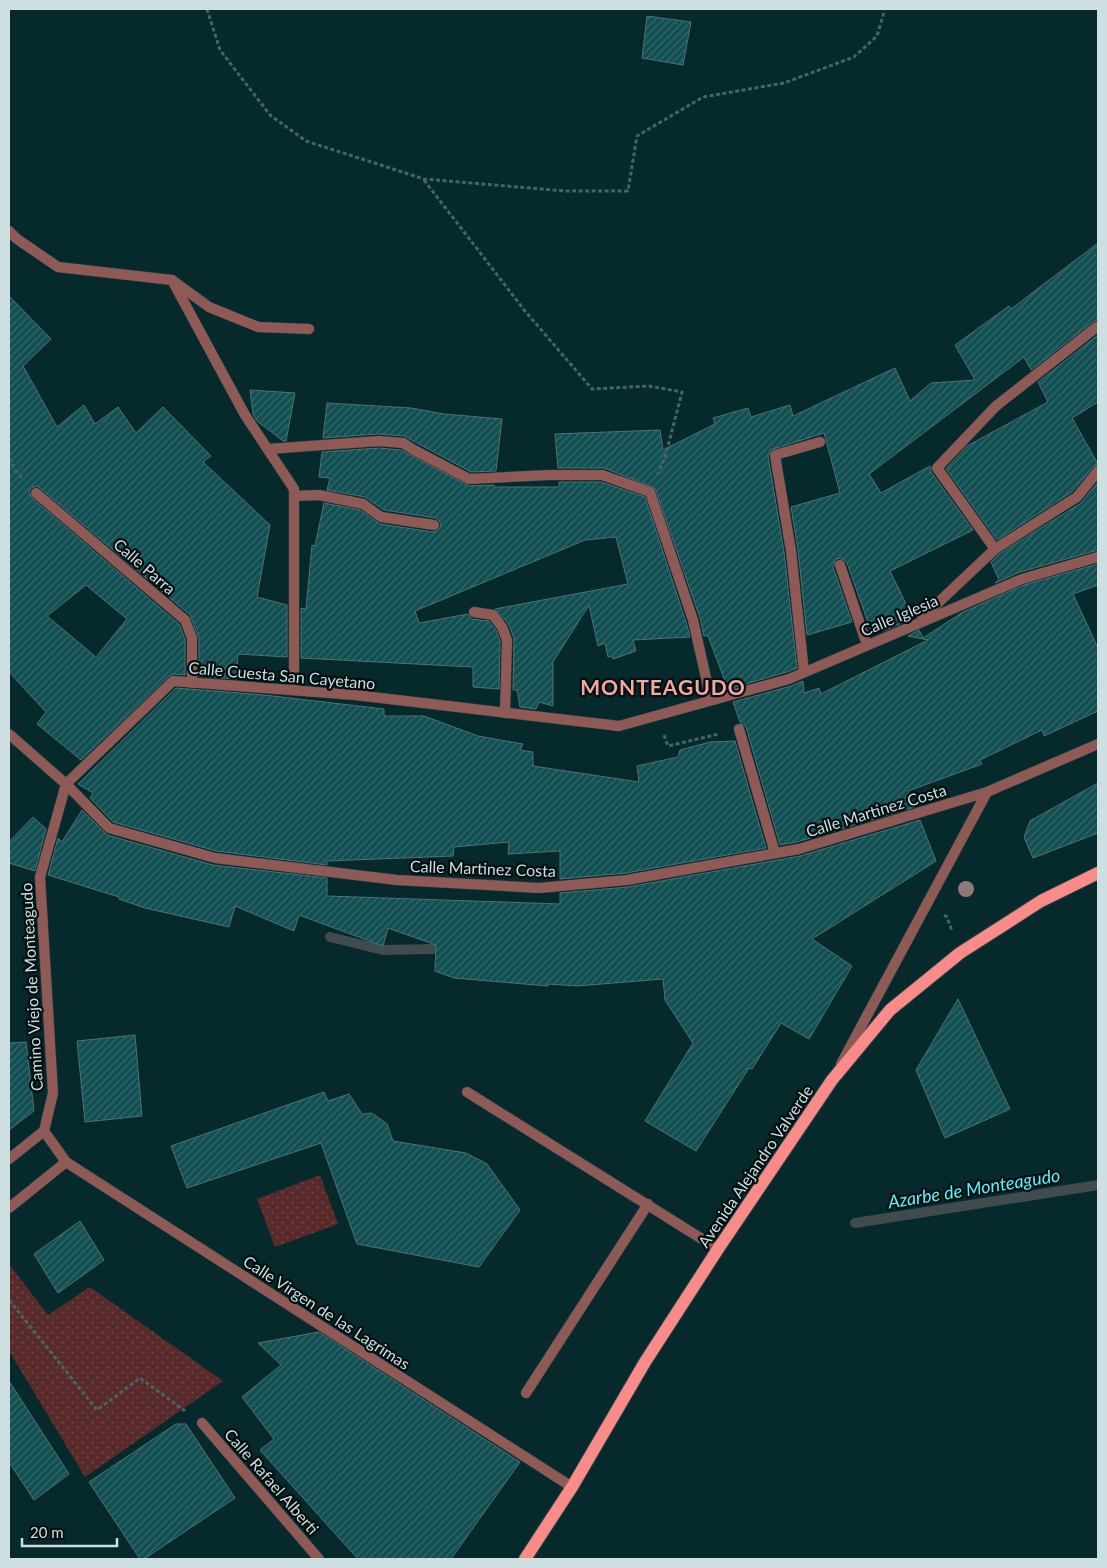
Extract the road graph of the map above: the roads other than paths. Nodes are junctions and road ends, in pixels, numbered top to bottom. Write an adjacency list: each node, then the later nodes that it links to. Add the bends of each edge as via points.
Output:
1 (9, 231): 2 (street, via 58,268)
2 (172, 280): 4 (street, via 209,307 258,327); 6 (street, via 245,415)
3 (1098, 326): 11 (street, via 996,406 937,468)
4 (309, 329)
5 (820, 442): 17 (street, via 775,455 791,551)
6 (268, 449): 9 (street, via 294,490); 20 (street, via 403,442 470,480 602,475 650,492 693,620)
7 (1098, 471): 11 (street, via 1077,497)
8 (36, 493): 18 (street, Calle Parra, via 184,620 192,638)
9 (294, 496): 10 (street, via 319,495 363,504 381,517); 19 (street)
10 (434, 525)
11 (996, 549): 15 (street)
12 (1098, 557): 15 (street, Calle Iglesia, via 1022,579)
13 (840, 565): 16 (street)
14 (474, 612): 21 (street, via 493,616 507,640)
15 (915, 624): 16 (street, Calle Iglesia)
16 (866, 645): 17 (street, Calle Iglesia)
17 (804, 672): 20 (street, Calle Iglesia)
18 (192, 683): 19 (street, Calle Cuesta San Cayetano); 25 (street, Calle Cuesta San Cayetano, via 173,681)
19 (294, 690): 21 (street, Calle Cuesta San Cayetano)
20 (711, 700): 21 (street, Calle Cuesta San Cayetano, via 619,726)
21 (505, 712)
22 (739, 729): 27 (street)
23 (9, 734): 25 (street, Calle Martinez Costa)
24 (1098, 744): 26 (street, Calle Martinez Costa)
25 (66, 784): 27 (street, Calle Martinez Costa, via 109,828 215,858 397,880 539,888 627,880); 31 (street, Camino Viejo de Monteagudo, via 40,876 53,1093)
26 (987, 792): 27 (street, Calle Martinez Costa); 29 (street)
27 (775, 853)
28 (1098, 873): 29 (main road, Avenida Alejandro Valverde, via 1041,901 960,954 890,1010)
29 (832, 1080): 36 (main road, Avenida Alejandro Valverde)
30 (467, 1092): 34 (street)
31 (44, 1131): 32 (street); 33 (street)
32 (9, 1159)
33 (66, 1162): 35 (street); 39 (street, Calle Virgen de las Lagrimas)
34 (648, 1204): 36 (street); 37 (street)
35 (9, 1208)
36 (718, 1249): 39 (main road, Avenida Alejandro Valverde)
37 (526, 1393)
38 (202, 1423): 40 (street, Calle Rafael Alberti)
39 (572, 1487): 41 (main road, Avenida Alejandro Valverde)
40 (319, 1559)
41 (525, 1559)

